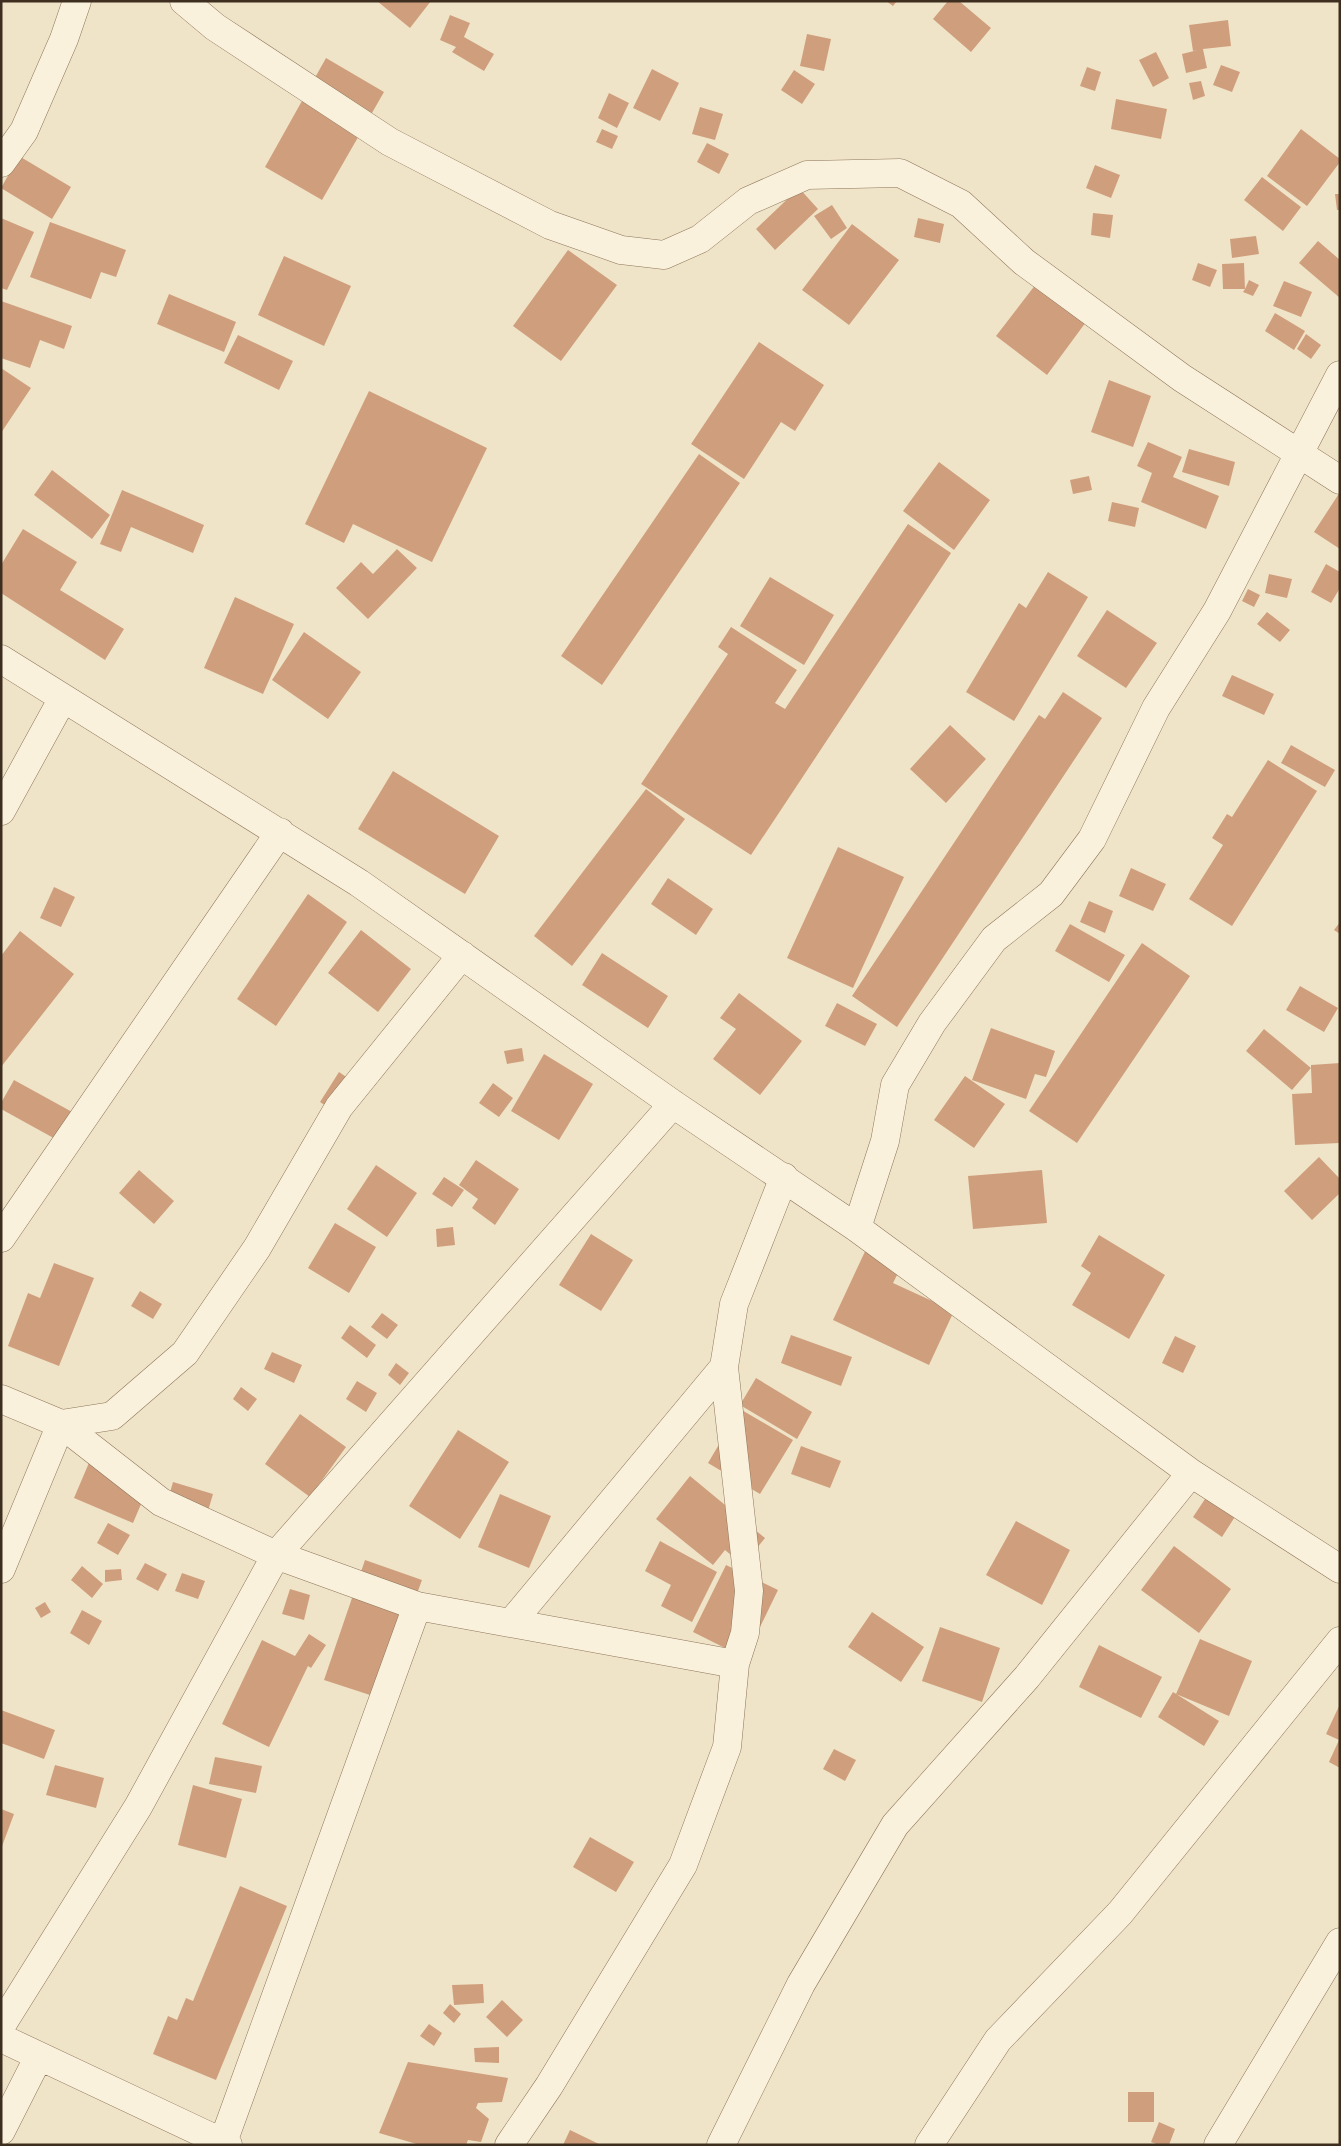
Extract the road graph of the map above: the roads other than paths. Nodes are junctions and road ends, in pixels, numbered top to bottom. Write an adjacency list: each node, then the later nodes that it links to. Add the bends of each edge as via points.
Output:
1 (77, 1): 3 (street, via 24,131)
2 (184, 1): 5 (street, via 214,27 390,142 550,225 620,250 664,255 700,240 748,200 807,176 900,173 961,204 1024,262 1182,378)
3 (1, 164)
4 (1340, 376): 5 (street)
5 (1298, 453): 6 (street); 14 (street, via 1218,611 1156,708 1092,839 1051,894 994,939 932,1024 895,1085 885,1141)
6 (1340, 480)
7 (1, 658): 8 (street)
8 (63, 698): 9 (street); 10 (street)
9 (1, 811)
10 (280, 832): 11 (street); 15 (street)
11 (462, 955): 12 (street); 18 (street, via 339,1107 257,1248 185,1353 112,1416)
12 (673, 1104): 13 (street); 20 (street)
13 (784, 1177): 14 (street); 16 (street, via 734,1304)
14 (858, 1228): 19 (street)
15 (1, 1238)
16 (724, 1367): 24 (street); 26 (street, via 749,1590 745,1633)
17 (1, 1399): 18 (street)
18 (61, 1424): 20 (street, via 161,1502); 21 (street)
19 (1191, 1473): 22 (street); 34 (street, via 1028,1676 895,1825 802,1984)
20 (276, 1555): 23 (street); 28 (street, via 138,1807)
21 (1, 1569)
22 (1340, 1569)
23 (418, 1606): 24 (street); 32 (street)
24 (511, 1623): 26 (street)
25 (1340, 1641): 35 (street, via 1120,1913 998,2040)
26 (735, 1664): 33 (street, via 727,1747 683,1865 554,2078)
27 (1340, 1942): 36 (street)
28 (1, 2026)
29 (1, 2038): 30 (street)
30 (39, 2056): 31 (street); 32 (street)
31 (1, 2131)
32 (225, 2144)
33 (509, 2145)
34 (721, 2145)
35 (930, 2145)
36 (1218, 2145)

